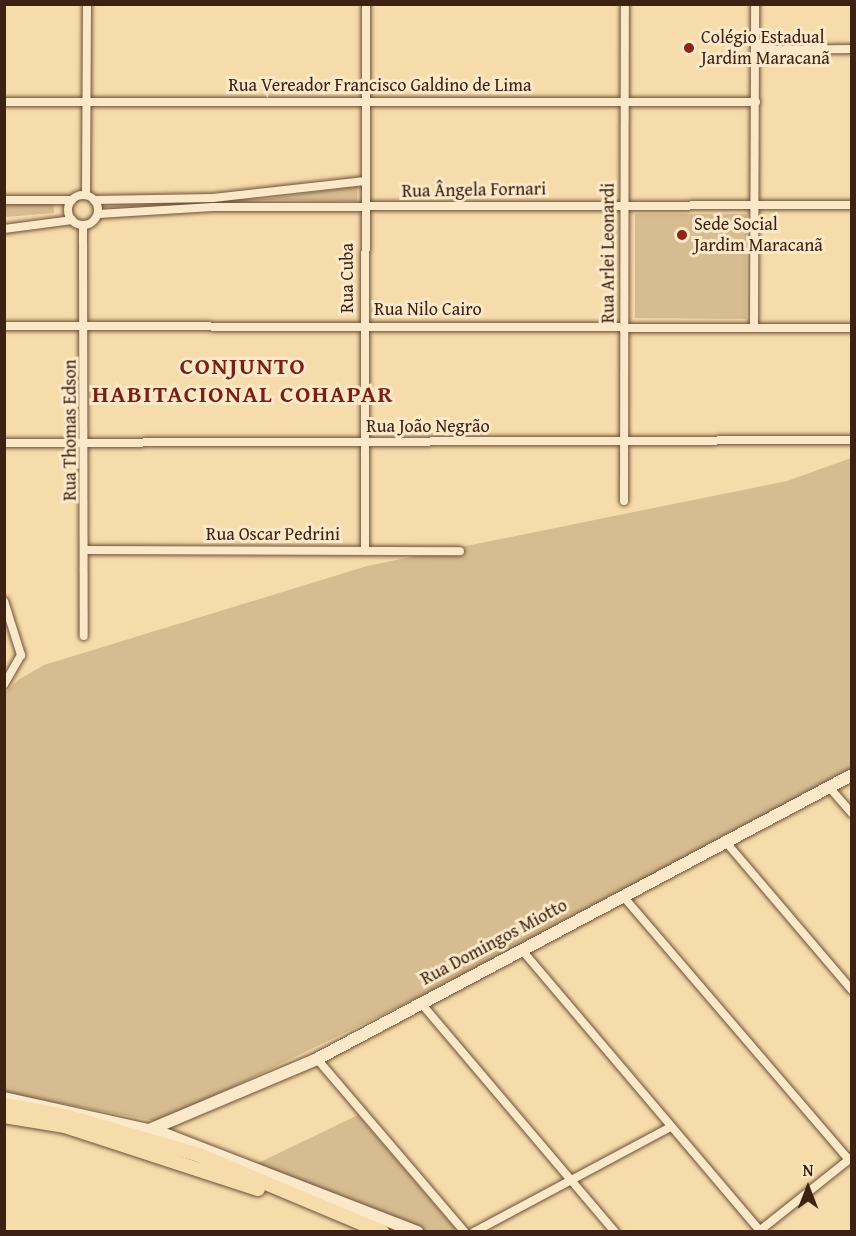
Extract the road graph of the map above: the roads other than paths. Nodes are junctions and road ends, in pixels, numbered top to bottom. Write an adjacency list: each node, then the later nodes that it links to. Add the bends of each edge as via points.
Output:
1 (87, 4): 8 (street)
2 (366, 4): 9 (street, Rua Cuba)
3 (625, 4): 10 (street, Rua Arlei Leonardi)
4 (755, 4): 6 (street)
5 (852, 49): 6 (street)
6 (755, 50): 11 (street)
7 (4, 102): 8 (street, Rua Vereador Francisco Galdino de Lima)
8 (87, 102): 9 (street, Rua Vereador Francisco Galdino de Lima); 13 (street)
9 (365, 102): 10 (street, Rua Vereador Francisco Galdino de Lima); 12 (street, Rua Cuba)
10 (625, 102): 11 (street, Rua Vereador Francisco Galdino de Lima); 20 (street, Rua Arlei Leonardi)
11 (756, 102): 18 (street)
12 (365, 181): 17 (street, Rua Ângela Fornari); 21 (street, Rua Cuba)
13 (86, 195): 15 (street); 16 (street)
14 (4, 200): 15 (street)
15 (72, 200): 23 (street)
16 (94, 200): 17 (street, Rua Ângela Fornari); 22 (street)
17 (213, 203): 21 (street, Rua Ângela Fornari); 22 (street, Rua Ângela Fornari)
18 (755, 205): 19 (street, Rua Ângela Fornari); 20 (street, Rua Ângela Fornari); 30 (street)
19 (852, 205)
20 (625, 206): 21 (street, Rua Ângela Fornari); 27 (street, Rua Arlei Leonardi)
21 (364, 208): 26 (street, Rua Cuba)
22 (98, 214): 24 (street)
23 (72, 220): 24 (street); 25 (street)
24 (82, 225): 29 (street, Rua Thomas Edson)
25 (4, 229)
26 (363, 325): 27 (street, Rua Nilo Cairo); 29 (street, Rua Nilo Cairo); 36 (street, Rua Cuba)
27 (625, 325): 30 (street, Rua Nilo Cairo); 33 (street, Rua Arlei Leonardi)
28 (4, 326): 29 (street, Rua Nilo Cairo)
29 (86, 326): 34 (street, Rua Thomas Edson)
30 (754, 328): 31 (street, Rua Nilo Cairo)
31 (852, 328)
32 (852, 440): 33 (street, Rua João Negrão)
33 (624, 441): 36 (street, Rua João Negrão); 37 (street, Rua Arlei Leonardi)
34 (86, 442): 35 (street, Rua João Negrão); 36 (street, Rua João Negrão); 38 (street, Rua Thomas Edson)
35 (4, 443)
36 (365, 443): 39 (street, Rua Cuba)
37 (624, 501)
38 (87, 550): 39 (street, Rua Oscar Pedrini); 42 (street, Rua Thomas Edson)
39 (365, 551): 40 (street, Rua Oscar Pedrini)
40 (460, 551)
41 (4, 601): 43 (street, via 21,655)
42 (84, 636)
43 (4, 684)
44 (852, 775): 45 (street, Rua Domingos Miotto)
45 (829, 787): 46 (street); 47 (street, Rua Domingos Miotto)
46 (852, 813)
47 (725, 841): 48 (street, Rua Domingos Miotto); 50 (street)
48 (622, 895): 49 (street, Rua Domingos Miotto); 59 (street)
49 (521, 949): 51 (street, Rua Domingos Miotto); 57 (street)
50 (852, 990)
51 (420, 1002): 52 (street, Rua Domingos Miotto); 60 (street)
52 (317, 1059): 58 (street, Rua Domingos Miotto); 65 (street)
53 (4, 1098): 58 (street)
54 (4, 1105): 56 (main road)
55 (4, 1116): 62 (main road, via 65,1126 197,1164)
56 (65, 1116): 58 (main road); 63 (main road, via 199,1155)
57 (671, 1127): 60 (street); 61 (street)
58 (149, 1130): 64 (street)
59 (850, 1159): 61 (street)
60 (574, 1181): 66 (street); 67 (street)
61 (758, 1231)
62 (360, 1232)
63 (382, 1232)
64 (417, 1232)
65 (465, 1232)
66 (474, 1232)
67 (615, 1232)

